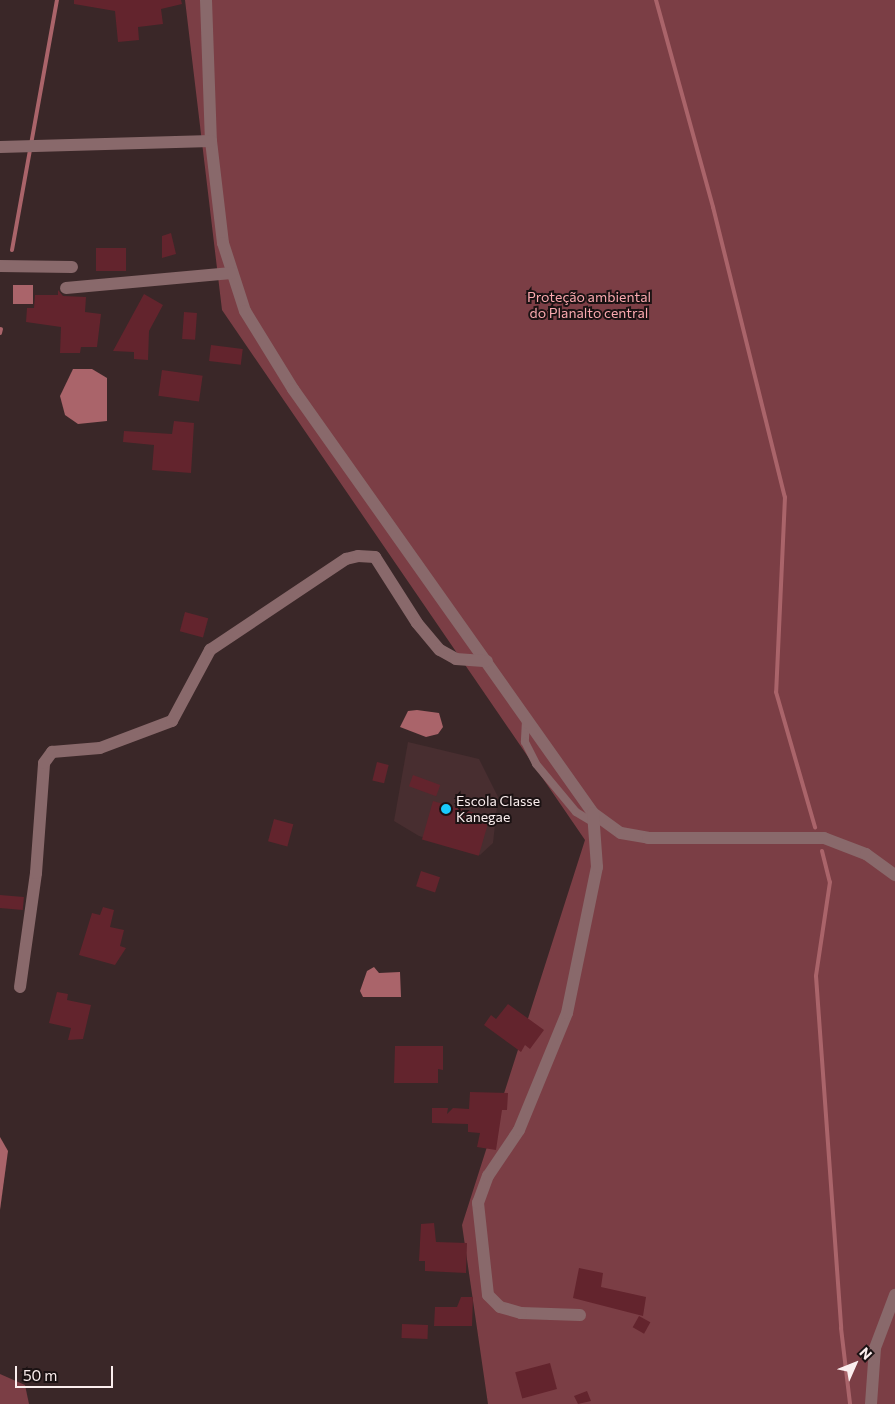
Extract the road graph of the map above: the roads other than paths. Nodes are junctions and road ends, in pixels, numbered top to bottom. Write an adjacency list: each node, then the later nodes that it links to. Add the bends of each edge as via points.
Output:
1 (206, 0): 2 (street)
2 (211, 141): 3 (street); 6 (street, via 223,242)
3 (0, 147)
4 (0, 266): 5 (street)
5 (72, 268)
6 (231, 273): 7 (street); 8 (street, via 245,310 293,389)
7 (66, 288)
8 (487, 661): 9 (street); 12 (street, via 456,659 440,650 418,624 375,557 358,556 346,559 210,650 168,724 100,748 52,752 44,763 36,873)
9 (526, 718): 10 (street); 10 (lane, via 525,742 536,764 576,812)
10 (593, 818): 11 (street, via 621,833 648,838 824,838 866,854); 14 (street, via 597,867 567,1013 533,1099 511,1146 488,1176 477,1211 488,1295 500,1307 521,1313)
11 (895, 875)
12 (20, 987)
13 (895, 1295): 15 (street, via 875,1348)
14 (580, 1315)
15 (871, 1404)

